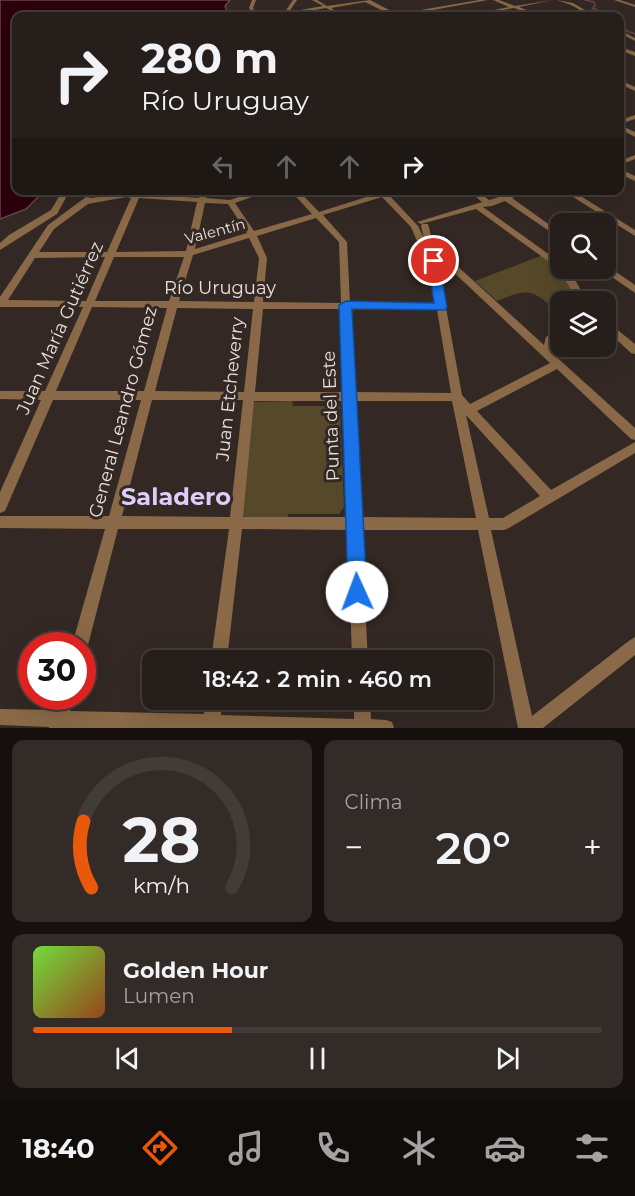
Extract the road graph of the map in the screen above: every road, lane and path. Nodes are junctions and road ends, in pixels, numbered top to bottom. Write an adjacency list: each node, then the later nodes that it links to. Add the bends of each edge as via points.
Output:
1 (314, 0): 10 (street)
2 (365, 0): 10 (street); 16 (street)
3 (485, 0): 11 (street); 19 (street)
4 (495, 0): 12 (street)
5 (551, 0): 12 (street)
6 (559, 0): 13 (street)
7 (616, 0): 9 (street)
8 (440, 4): 11 (street)
9 (635, 6)
10 (327, 7): 14 (street); 15 (street)
11 (448, 7): 17 (street); 18 (street)
12 (515, 7): 20 (street); 21 (street)
13 (578, 7): 22 (street); 23 (street)
14 (304, 12)
15 (336, 12)
16 (388, 12)
17 (419, 12)
18 (460, 12)
19 (474, 12)
20 (489, 12)
21 (528, 12)
22 (575, 12)
23 (586, 12)
24 (624, 50): 25 (street)
25 (628, 51): 26 (street); 27 (street)
26 (635, 51)
27 (624, 52)
28 (64, 195): 48 (street, via 54,212)
29 (94, 195): 40 (street)
30 (131, 195): 38 (street); 40 (street); 51 (street, Juan María Gutiérrez)
31 (252, 195): 41 (street)
32 (299, 195): 43 (street, Punta del Este)
33 (376, 195): 43 (street, Valentín)
34 (384, 195): 44 (street)
35 (475, 195): 42 (street)
36 (516, 195): 39 (street)
37 (573, 195): 46 (street)
38 (204, 196): 41 (street); 49 (street, General Leandro Gómez)
39 (506, 198): 42 (street); 45 (street)
40 (84, 202): 50 (street, via 51,226)
41 (230, 202): 47 (street, Juan Etcheverry)
42 (484, 205): 44 (street); 52 (street)
43 (319, 215): 47 (street, Valentín); 60 (street, Punta del Este, via 343,242)
44 (419, 224): 53 (street)
45 (550, 229)
46 (633, 231)
47 (252, 235): 49 (street, Valentín); 59 (street, Juan Etcheverry, via 263,258)
48 (0, 247)
49 (188, 254): 51 (street, Valentín); 58 (street, General Leandro Gómez)
50 (32, 255): 51 (street, Valentín); 56 (street)
51 (112, 255): 57 (street, Juan María Gutiérrez)
52 (550, 256)
53 (430, 258): 61 (street); 65 (street, via 451,265)
54 (616, 276): 55 (street)
55 (635, 290)
56 (0, 303): 57 (street, Río Uruguay)
57 (88, 303): 58 (street, Río Uruguay); 68 (street, Juan María Gutiérrez)
58 (173, 304): 59 (street, Río Uruguay); 69 (street, General Leandro Gómez)
59 (258, 304): 60 (street, Río Uruguay); 70 (street, Juan Etcheverry)
60 (346, 305): 61 (street, Río Uruguay); 71 (street, Punta del Este)
61 (440, 305): 72 (street)
62 (616, 334): 64 (street)
63 (550, 339): 65 (street)
64 (635, 350)
65 (547, 354): 66 (street)
66 (558, 364): 73 (street); 74 (street)
67 (0, 395): 68 (street)
68 (48, 395): 69 (street); 77 (street, Juan María Gutiérrez)
69 (148, 396): 70 (street); 79 (street, General Leandro Gómez)
70 (248, 396): 71 (street); 80 (street, Juan Etcheverry)
71 (349, 396): 72 (street); 81 (street, Punta del Este)
72 (457, 397): 73 (street); 82 (street)
73 (470, 409): 76 (street)
74 (635, 435)
75 (635, 447): 76 (street)
76 (549, 497): 82 (street, via 504,524)
77 (0, 507)
78 (0, 522): 79 (street)
79 (114, 522): 80 (street); 83 (street, General Leandro Gómez)
80 (236, 523): 81 (street); 85 (street, Juan Etcheverry)
81 (355, 524): 82 (street); 86 (street, Punta del Este)
82 (484, 525): 94 (street)
83 (84, 632)
84 (635, 645): 94 (street)
85 (220, 650)
86 (360, 650)
87 (213, 710): 91 (street)
88 (362, 710): 92 (street)
89 (0, 717): 90 (street)
90 (58, 723): 91 (street)
91 (211, 726): 92 (street)
92 (363, 728): 93 (street)
93 (386, 728)
94 (528, 728)

